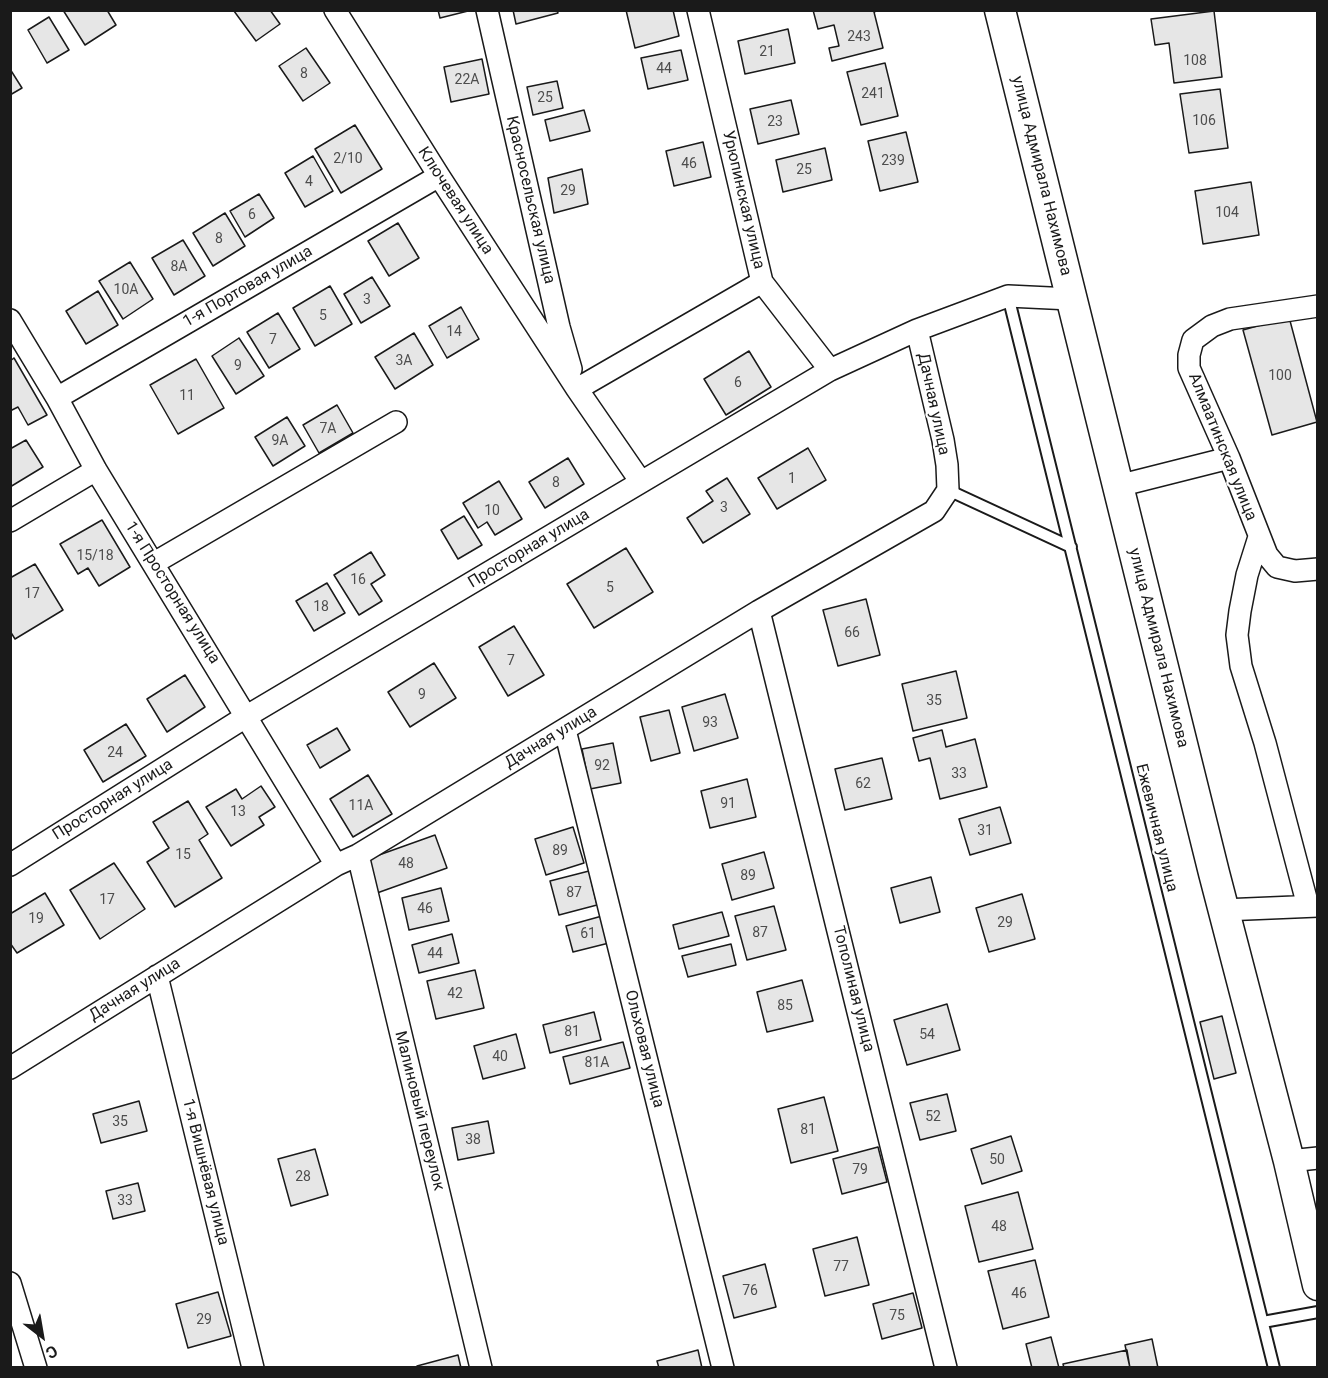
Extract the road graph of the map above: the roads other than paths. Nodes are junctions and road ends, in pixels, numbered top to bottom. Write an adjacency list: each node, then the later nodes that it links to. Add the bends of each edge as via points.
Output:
1 (335, 10): 5 (street, Ключевая улица)
2 (487, 10): 13 (street, Красносельская улица)
3 (698, 10): 6 (street, Урюпинская улица)
4 (1000, 10): 8 (main road, улица Адмирала Нахимова)
5 (439, 176): 13 (street, Ключевая улица); 14 (street, 1-я Портовая улица)
6 (762, 282): 12 (street, Урюпинская улица); 13 (street)
7 (1008, 296): 8 (street, Просторная улица); 11 (street, Просторная улица); 23 (lane, Ежевичная улица)
8 (1071, 299): 19 (main road, улица Адмирала Нахимова)
9 (1317, 306): 16 (street, Алмаатинская улица, via 1230,319 1193,340 1189,368)
10 (10, 320): 14 (street, 1-я Просторная улица)
11 (917, 330): 12 (street, Просторная улица); 20 (street, Дачная улица, via 943,440)
12 (830, 370): 18 (street, Просторная улица)
13 (576, 389): 18 (street, Ключевая улица)
14 (57, 398): 17 (street, 1-я Просторная улица)
15 (396, 422): 24 (street)
16 (1229, 458): 19 (street); 22 (street, Алмаатинская улица)
17 (96, 470): 21 (street); 24 (street, 1-я Просторная улица)
18 (641, 482): 27 (street, Просторная улица)
19 (1118, 486): 33 (main road, улица Адмирала Нахимова)
20 (948, 490): 23 (lane); 26 (street, Дачная улица, via 934,511)
21 (10, 521)
22 (1259, 537): 25 (street, Алмаатинская улица, via 1278,567 1295,571); 32 (street, via 1240,611 1239,656)
23 (1071, 547): 40 (lane, Ежевичная улица)
24 (154, 563): 27 (street, 1-я Просторная улица)
25 (1317, 569)
26 (759, 611): 28 (street, Дачная улица); 45 (street, Тополиная улица)
27 (248, 716): 30 (street, Просторная улица); 31 (street, 1-я Просторная улица)
28 (565, 729): 29 (street, Дачная улица); 44 (street, Ольховая улица)
29 (358, 855): 31 (street, Дачная улица); 43 (street, Малиновый переулок)
30 (10, 864)
31 (336, 865): 34 (street, Дачная улица)
32 (1313, 906): 33 (street)
33 (1223, 910): 36 (main road, улица Адмирала Нахимова)
34 (157, 976): 35 (street, Дачная улица); 42 (street, 1-я Вишнёвая улица)
35 (10, 1068)
36 (1303, 1160): 38 (main road, улица Адмирала Нахимова)
37 (10, 1283): 41 (street)
38 (1317, 1285)
39 (1317, 1312): 40 (lane)
40 (1263, 1322): 46 (lane, Ежевичная улица)
41 (36, 1368)
42 (253, 1368)
43 (481, 1368)
44 (723, 1368)
45 (946, 1368)
46 (1274, 1368)

